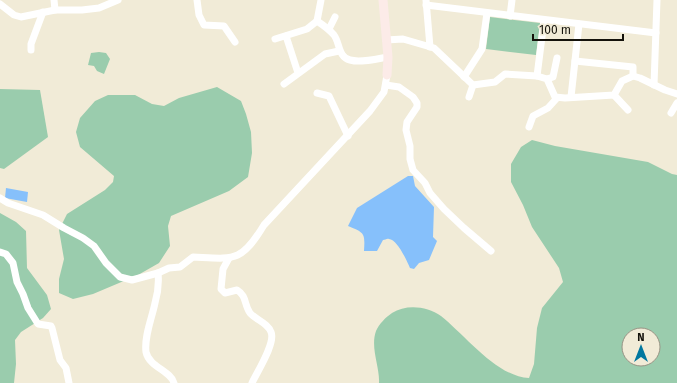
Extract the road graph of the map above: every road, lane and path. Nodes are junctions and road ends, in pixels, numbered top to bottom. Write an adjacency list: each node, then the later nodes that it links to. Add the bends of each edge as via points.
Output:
1 (54, 0): 10 (street)
2 (118, 0): 10 (street, via 93,9)
3 (197, 0): 23 (street, via 199,15 204,25 224,26)
4 (321, 0): 16 (street)
5 (383, 0): 22 (street)
6 (512, 0): 14 (street)
7 (657, 0): 19 (street)
8 (426, 3): 12 (street); 24 (street)
9 (0, 4): 11 (street, via 21,17)
10 (56, 10): 11 (street)
11 (43, 12): 25 (street)
12 (487, 13): 14 (street); 34 (street, via 482,49)
13 (335, 16): 18 (street)
14 (510, 16): 15 (street)
15 (544, 20): 17 (street); 32 (street)
16 (317, 21): 18 (street); 20 (street)
17 (579, 24): 19 (street); 29 (street)
18 (329, 29): 26 (street, via 336,38)
19 (656, 33): 39 (street)
20 (286, 36): 21 (street); 30 (street)
21 (275, 40)
22 (386, 40): 24 (street, via 402,39); 27 (street)
23 (235, 42)
24 (430, 47): 34 (street)
25 (31, 50)
26 (339, 51): 27 (street, via 350,60); 30 (street, via 325,54)
27 (388, 58): 31 (street)
28 (557, 58): 35 (street, via 553,77)
29 (575, 61): 33 (street, via 633,67); 44 (street)
30 (298, 73): 36 (street)
31 (387, 75): 37 (street)
32 (537, 76): 35 (street); 38 (street, via 505,74 495,82)
33 (633, 76): 39 (street); 42 (street, via 622,81)
34 (464, 77): 38 (street)
35 (547, 79): 45 (street, via 551,91)
36 (284, 84)
37 (386, 85): 50 (street, via 379,100); 52 (street, via 400,87 418,103 418,107 407,122 406,130 413,170 444,209)
38 (473, 85): 43 (street)
39 (654, 85): 41 (street)
40 (317, 93): 50 (street, via 329,96)
41 (677, 94)
42 (614, 95): 44 (street); 47 (street)
43 (469, 97)
44 (571, 97): 45 (street)
45 (557, 98): 49 (street, via 548,108 533,116)
46 (677, 103): 48 (street)
47 (628, 110)
48 (671, 113)
49 (529, 127)
50 (348, 136): 54 (street, via 264,225 244,253)
51 (0, 198): 55 (street, via 43,215 83,238 94,246 120,278 132,280)
52 (491, 251)
53 (0, 252): 56 (street, via 6,254 13,263 17,282 38,324 51,326)
54 (229, 258): 55 (street, via 193,257 180,267); 58 (street, via 223,269 221,289 225,293 237,290 242,293 250,313 272,332 268,352)
55 (158, 273): 57 (street, via 159,284 146,352)
56 (69, 383)
57 (174, 383)
58 (252, 383)

